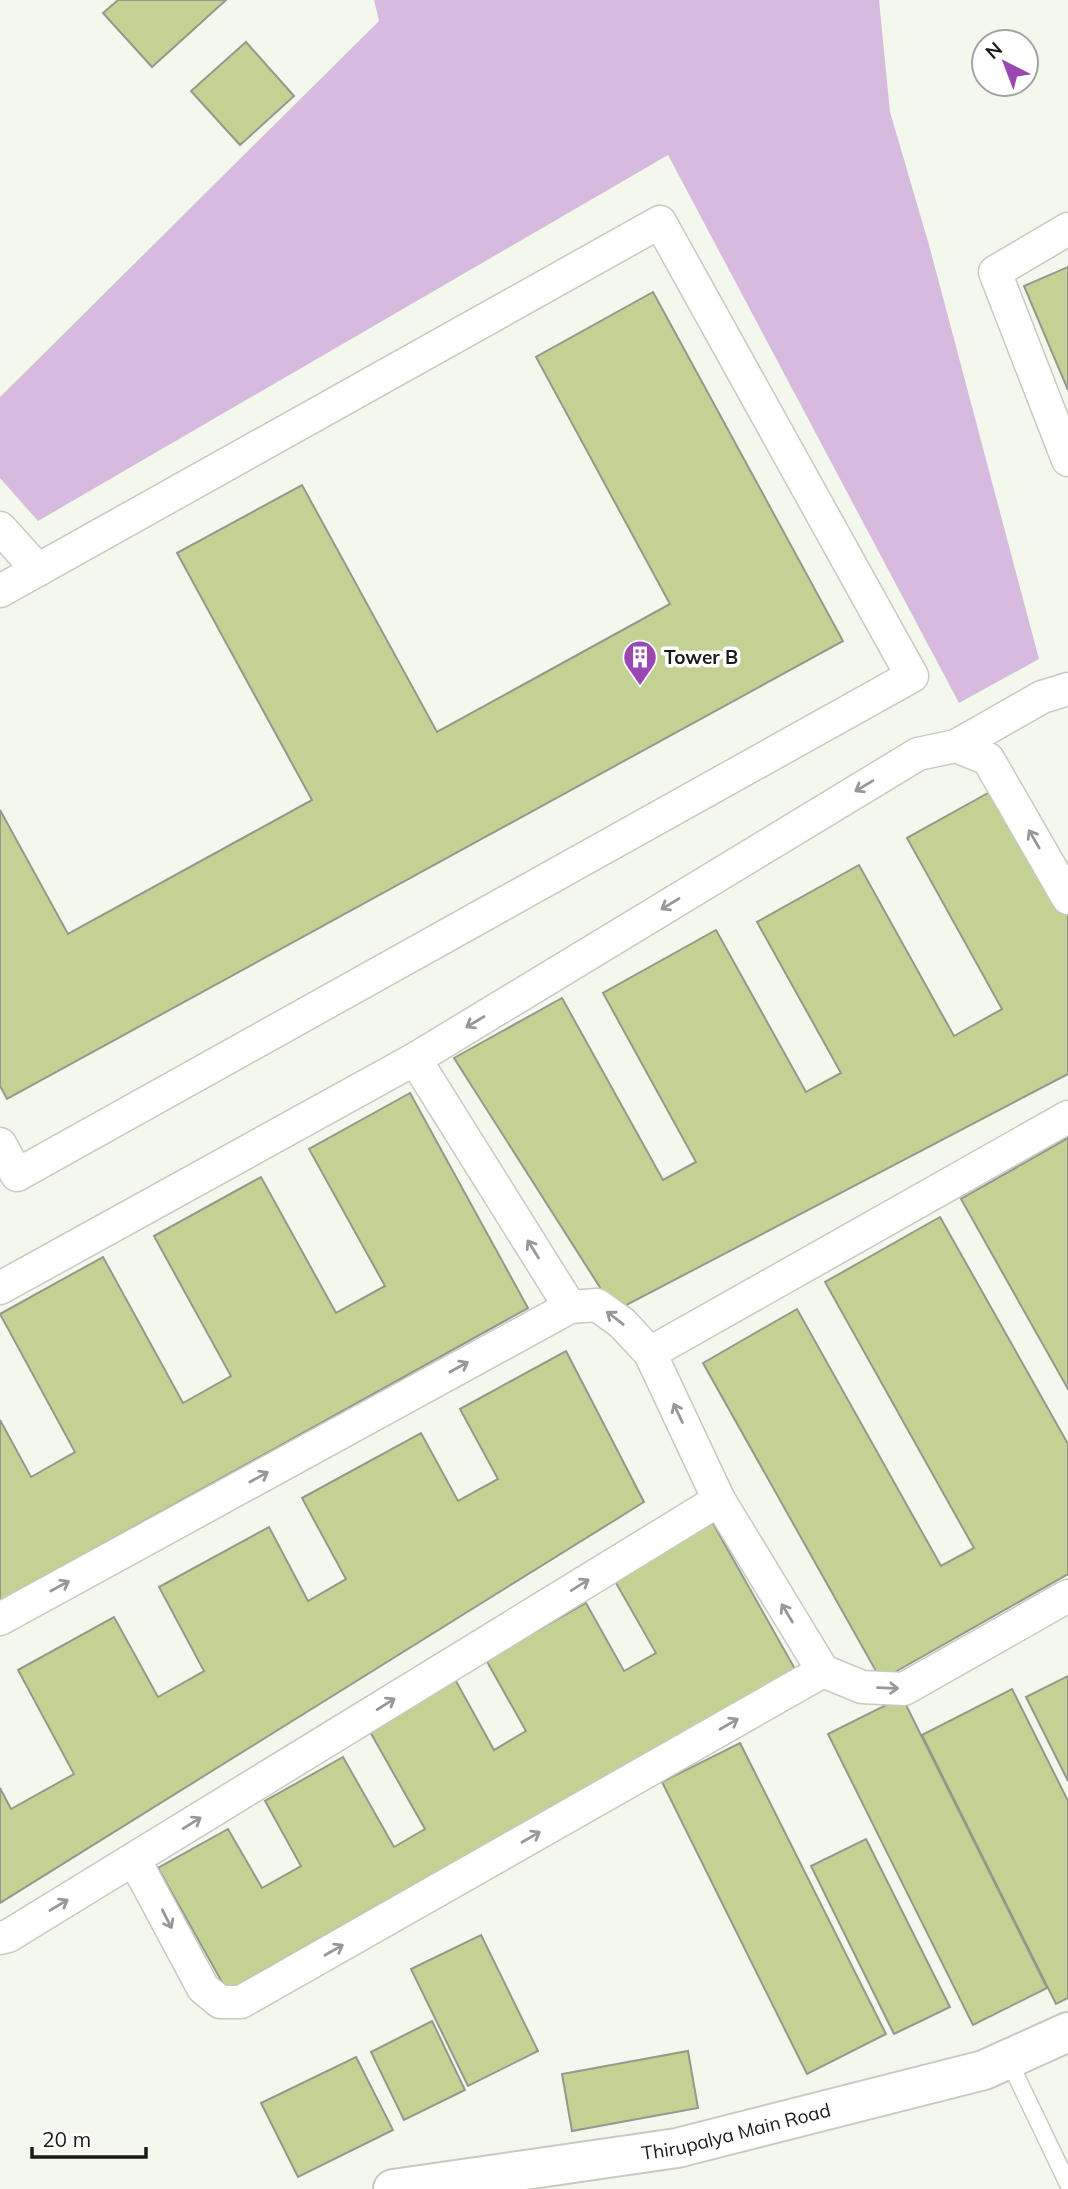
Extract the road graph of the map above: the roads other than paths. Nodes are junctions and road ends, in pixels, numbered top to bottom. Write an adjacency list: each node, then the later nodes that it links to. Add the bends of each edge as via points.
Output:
1 (1068, 229): 2 (street, via 995,272)
2 (1068, 460)
3 (0, 528): 4 (street)
4 (38, 570): 5 (street); 12 (street, via 660,222 912,676)
5 (0, 591)
6 (1068, 689): 7 (street, via 1042,696)
7 (956, 746): 8 (street, one-way to 7, via 988,760); 9 (street, one-way to 9, via 918,754)
8 (1068, 898)
9 (415, 1059): 13 (street); 14 (street, one-way to 9)
10 (1068, 1118): 15 (street)
11 (0, 1144): 12 (street)
12 (9, 1180)
13 (0, 1288)
14 (570, 1307): 15 (street, one-way to 14, via 597,1305); 18 (street, one-way to 14)
15 (650, 1353): 16 (street, one-way to 15)
16 (719, 1500): 19 (street, one-way to 16); 20 (street, one-way to 16)
17 (1068, 1596): 19 (street, one-way to 17, via 862,1687 904,1689)
18 (0, 1619)
19 (823, 1671): 20 (street, one-way to 19, via 203,1988 220,2001 241,2002)
20 (134, 1859): 21 (street, one-way to 20)
21 (0, 1938)
22 (1068, 2032): 23 (street, Thirupalya Main Road)
23 (1009, 2059): 24 (lane); 25 (street, Thirupalya Main Road, via 984,2070 677,2148)
24 (1068, 2184)
25 (393, 2189)

